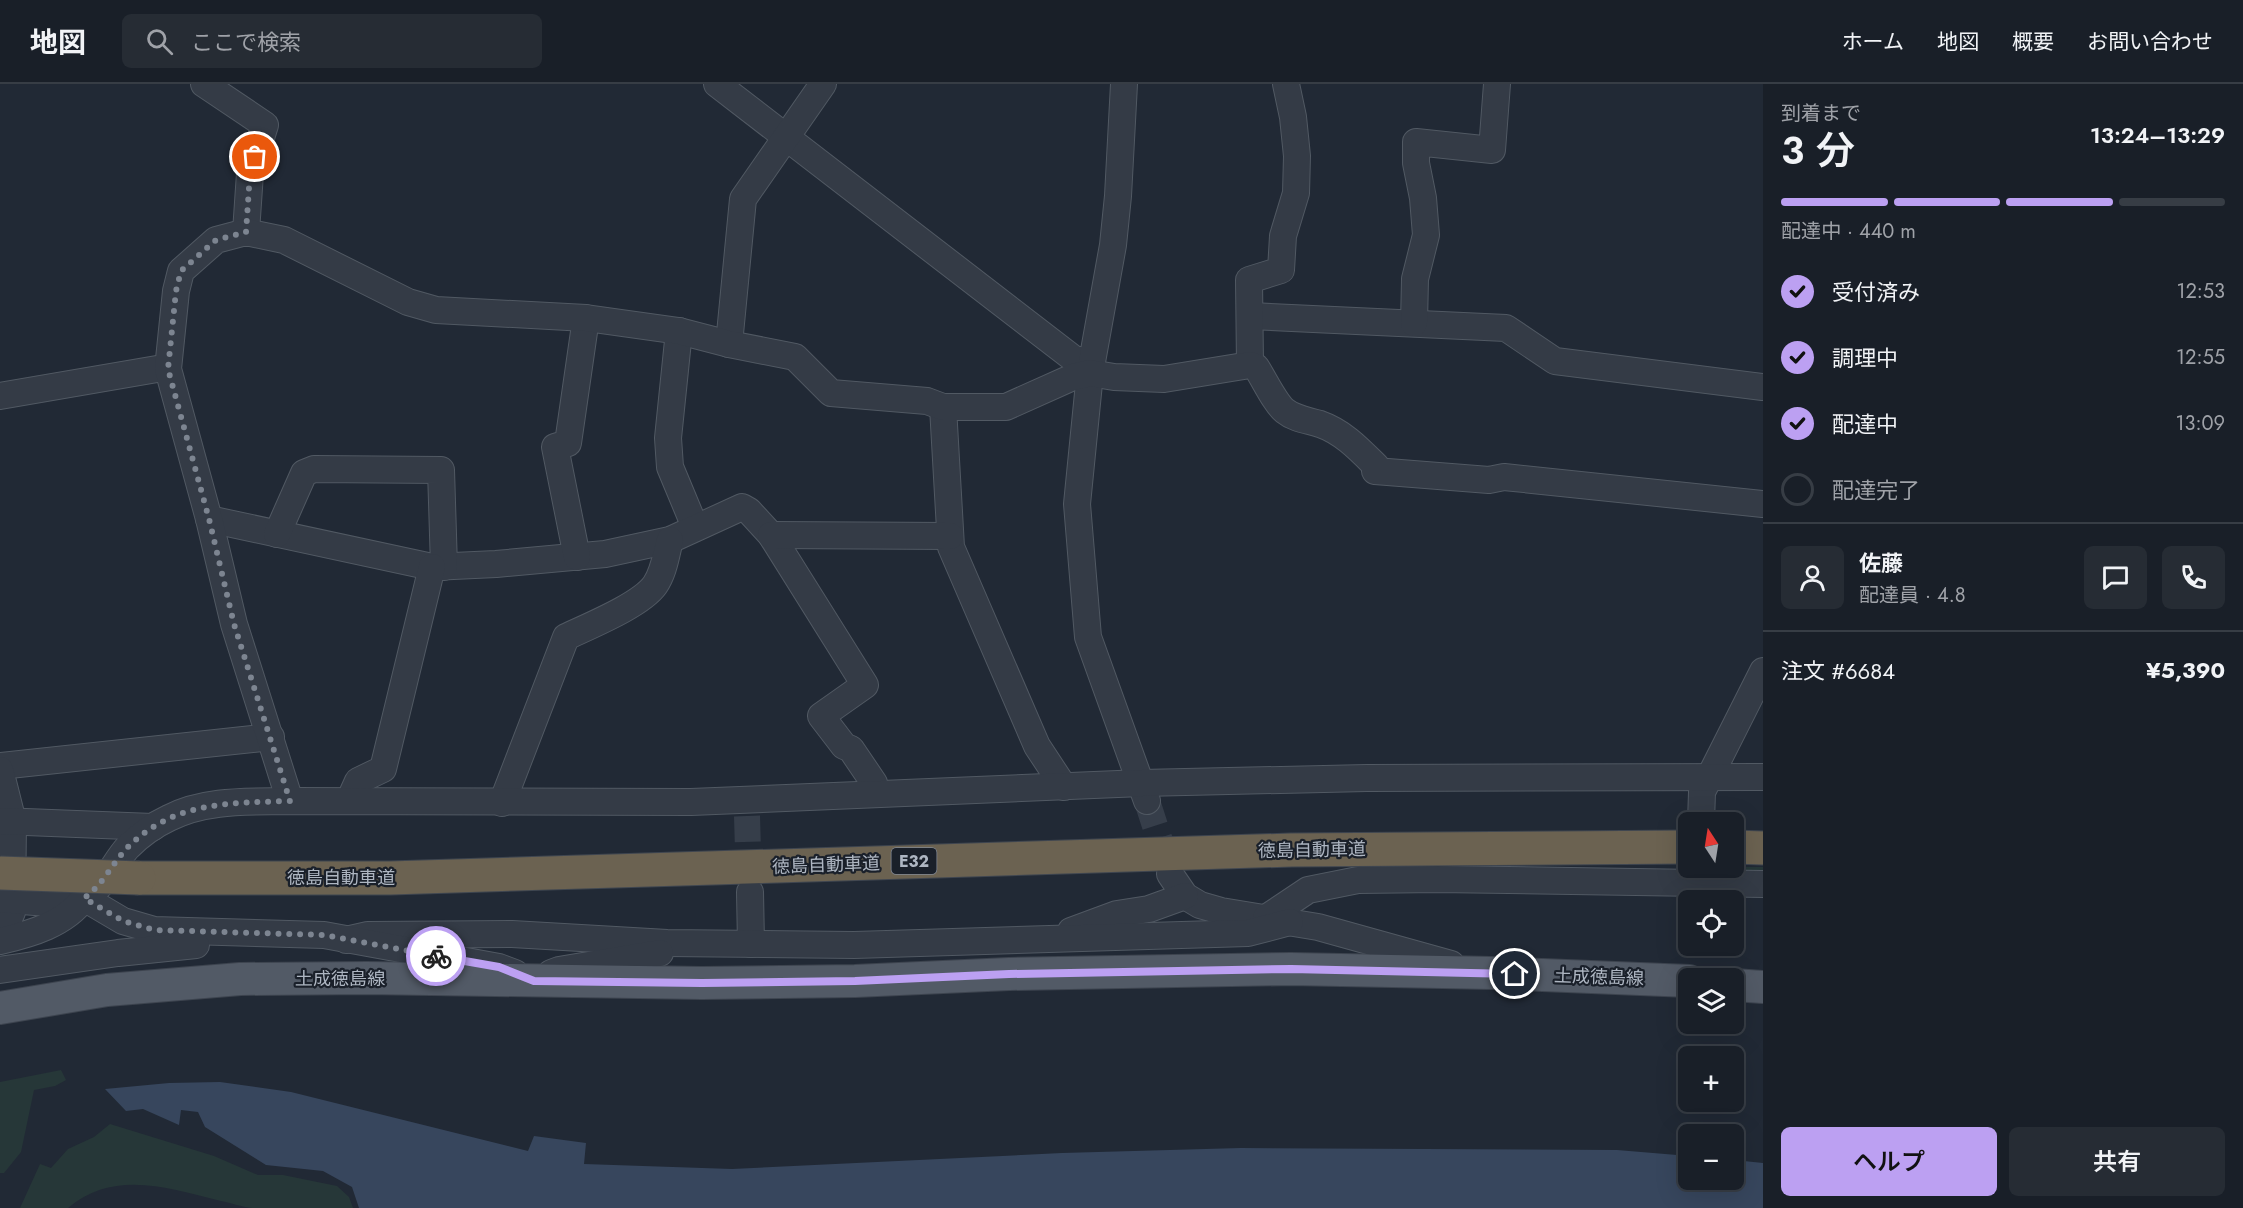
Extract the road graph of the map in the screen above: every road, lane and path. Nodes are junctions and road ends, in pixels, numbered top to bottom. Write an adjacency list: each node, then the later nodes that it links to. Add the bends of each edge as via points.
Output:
1 (204, 84): 8 (street, via 265,125 250,173)
2 (717, 84): 7 (street)
3 (823, 84): 7 (street)
4 (1124, 84): 15 (street, via 1114,236)
5 (1286, 84): 9 (street, via 1297,156 1296,193 1283,236 1281,270 1249,280)
6 (1497, 84): 11 (street, via 1492,150 1416,142 1426,236 1415,279)
7 (785, 137): 13 (street, via 743,199); 15 (street, via 1074,359)
8 (246, 232): 10 (street, via 284,240 408,303 436,310); 16 (street, via 216,240 181,271)
9 (1251, 316): 11 (street); 14 (street)
10 (586, 318): 12 (street); 27 (street, via 568,443 555,447)
11 (1414, 323): 17 (street, via 1506,328 1555,361)
12 (679, 331): 13 (street); 22 (street, via 668,438 670,467)
13 (729, 344): 19 (street, via 795,357 831,393 927,400)
14 (1250, 365): 15 (street, via 1164,379 1114,377); 20 (street, via 1256,367 1283,410 1337,432 1376,466 1375,471 1489,480 1504,477)
15 (1091, 368): 19 (street, via 1006,407); 36 (street, via 1077,504 1088,637)
16 (168, 369): 18 (street); 21 (street)
17 (1763, 387)
18 (0, 396)
19 (943, 407): 25 (street)
20 (1763, 504)
21 (209, 519): 23 (street); 30 (street, via 234,624)
22 (695, 527): 24 (street, via 742,507); 26 (street)
23 (277, 534): 28 (street); 28 (street, via 304,473 441,470)
24 (771, 535): 25 (street); 37 (street, via 865,685 821,716 844,746 851,749 874,783)
25 (950, 536): 35 (street, via 960,570 1037,746)
26 (670, 540): 27 (street); 41 (street, via 654,586 631,605 566,637)
27 (577, 557): 28 (street)
28 (438, 567): 32 (street)
29 (1763, 671): 33 (street)
30 (271, 737): 31 (street); 38 (street)
31 (0, 768): 43 (street)
32 (383, 769): 39 (street, via 358,781); 40 (street, via 398,785)
33 (1709, 777): 34 (street); 36 (street, via 1367,778); 42 (street, via 1702,792)
34 (1763, 777)
35 (1064, 787): 36 (street); 37 (street)
36 (1145, 792)
37 (876, 793): 41 (street, via 747,808 691,802)
38 (290, 801): 39 (street); 44 (street, via 208,806 188,810)
39 (349, 801): 40 (street)
40 (406, 802): 41 (street)
41 (502, 802)
42 (1701, 812)
43 (7, 821): 44 (street); 52 (street)
44 (153, 827): 55 (street, via 128,847 100,885)
45 (1678, 847): 52 (highway, 徳島自動車道 / E32, bridge, via 1291,850 390,878 139,878)
46 (1744, 847): 47 (highway)
47 (1763, 848)
48 (1170, 874): 54 (street)
49 (1678, 875): 56 (street, via 1358,880 1308,890)
50 (1722, 878): 51 (street)
51 (1763, 884)
52 (4, 891): 55 (street, via 60,902); 58 (street, via 9,924)
53 (750, 892): 62 (street)
54 (1185, 896): 56 (street, via 1221,911); 60 (street, via 1149,909 1117,914)
55 (84, 898): 57 (street, via 123,921 154,930); 58 (street, via 74,912 52,924)
56 (1278, 920): 60 (street, via 1248,933); 64 (street)
57 (258, 934): 59 (street, via 324,935); 63 (street, via 219,943)
58 (0, 940)
59 (346, 940): 61 (street, via 368,935 512,934); 65 (street, via 499,967)
60 (1048, 940): 62 (street)
61 (691, 943): 62 (street); 65 (street, via 673,950 559,970)
62 (751, 944)
63 (0, 970)
64 (1492, 973): 65 (main road, 土成徳島線, via 1291,969 855,981); 66 (main road, 土成徳島線)
65 (534, 981): 69 (main road, 土成徳島線, via 240,979 107,990)
66 (1678, 981)
67 (1744, 986): 68 (main road)
68 (1763, 987)
69 (0, 1008)

